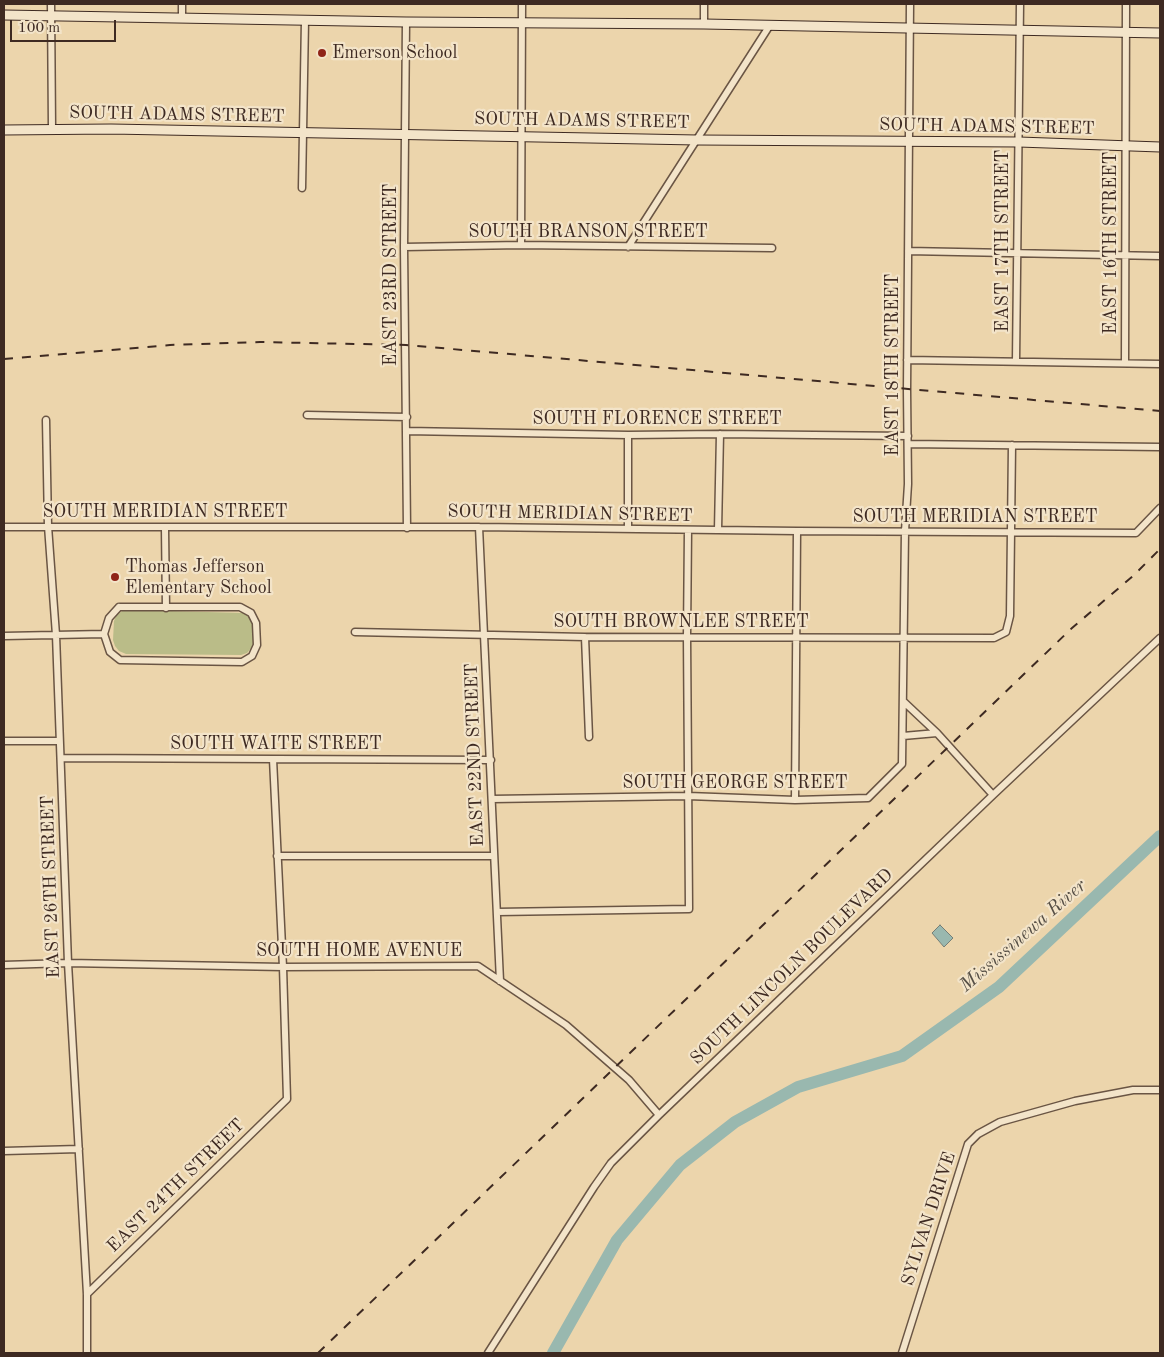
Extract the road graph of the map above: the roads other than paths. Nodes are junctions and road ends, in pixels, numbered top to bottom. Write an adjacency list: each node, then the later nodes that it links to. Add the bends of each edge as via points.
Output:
1 (52, 4): 9 (street)
2 (182, 4): 10 (street)
3 (522, 4): 13 (street)
4 (704, 4): 14 (street)
5 (910, 4): 16 (street, EAST 18TH STREET)
6 (1020, 4): 17 (street, EAST 17TH STREET)
7 (1126, 4): 18 (street, EAST 16TH STREET)
8 (4, 15): 9 (main road)
9 (52, 16): 10 (main road); 20 (street)
10 (182, 17): 11 (main road)
11 (305, 20): 12 (main road); 22 (street)
12 (406, 22): 13 (main road); 23 (street, EAST 23RD STREET)
13 (522, 22): 14 (main road); 24 (street)
14 (704, 24): 15 (main road)
15 (770, 25): 16 (main road); 25 (street)
16 (910, 28): 17 (main road); 26 (street, EAST 18TH STREET)
17 (1020, 31): 18 (main road); 27 (street, EAST 17TH STREET)
18 (1126, 32): 19 (main road); 28 (street, EAST 16TH STREET)
19 (1160, 33)
20 (52, 129): 21 (main road, SOUTH ADAMS STREET); 22 (main road, SOUTH ADAMS STREET)
21 (4, 130)
22 (303, 133): 23 (main road, SOUTH ADAMS STREET); 30 (street)
23 (405, 135): 24 (main road, SOUTH ADAMS STREET); 32 (street, EAST 23RD STREET)
24 (522, 136): 25 (main road, SOUTH ADAMS STREET); 31 (street)
25 (697, 140): 26 (main road, SOUTH ADAMS STREET); 33 (street)
26 (909, 142): 27 (main road, SOUTH ADAMS STREET); 35 (street, EAST 18TH STREET)
27 (1019, 142): 28 (main road, SOUTH ADAMS STREET); 36 (street, EAST 17TH STREET)
28 (1126, 146): 29 (main road, SOUTH ADAMS STREET); 37 (street, EAST 16TH STREET)
29 (1160, 147)
30 (302, 188)
31 (522, 245): 32 (street, SOUTH BRANSON STREET); 33 (street, SOUTH BRANSON STREET)
32 (404, 247): 44 (street, EAST 23RD STREET)
33 (628, 247): 34 (street, SOUTH BRANSON STREET)
34 (772, 248)
35 (908, 251): 36 (street); 39 (street, EAST 18TH STREET)
36 (1018, 253): 37 (street); 40 (street, EAST 17TH STREET)
37 (1126, 256): 38 (street); 41 (street, EAST 16TH STREET)
38 (1160, 256)
39 (907, 360): 40 (street); 49 (street, EAST 18TH STREET)
40 (1016, 361): 41 (street)
41 (1125, 364): 42 (street)
42 (1160, 364)
43 (307, 415): 44 (street)
44 (406, 417): 46 (street, EAST 23RD STREET)
45 (46, 420): 54 (street, EAST 26TH STREET)
46 (407, 431): 48 (street, SOUTH FLORENCE STREET); 58 (street, EAST 23RD STREET)
47 (720, 434): 48 (street, SOUTH FLORENCE STREET); 49 (street, SOUTH FLORENCE STREET); 61 (street)
48 (628, 435): 59 (street)
49 (908, 436): 50 (street, EAST 18TH STREET)
50 (908, 444): 51 (street); 62 (street, EAST 18TH STREET)
51 (1012, 445): 52 (street); 64 (street)
52 (1160, 447)
53 (1160, 508): 64 (street, SOUTH MERIDIAN STREET, via 1136,533)
54 (48, 526): 55 (street, SOUTH MERIDIAN STREET); 57 (street, SOUTH MERIDIAN STREET); 67 (street, EAST 26TH STREET)
55 (4, 527)
56 (479, 527): 58 (street, SOUTH MERIDIAN STREET); 59 (street, SOUTH MERIDIAN STREET); 69 (street, EAST 22ND STREET)
57 (165, 528): 58 (street, SOUTH MERIDIAN STREET); 65 (street)
58 (407, 528)
59 (628, 528): 60 (street, SOUTH MERIDIAN STREET)
60 (688, 530): 61 (street, SOUTH MERIDIAN STREET); 71 (street)
61 (718, 530): 63 (street, SOUTH MERIDIAN STREET)
62 (906, 531): 63 (street, SOUTH MERIDIAN STREET); 64 (street, SOUTH MERIDIAN STREET); 74 (street, EAST 18TH STREET)
63 (797, 532): 73 (street)
64 (1011, 533): 74 (street, SOUTH BROWNLEE STREET, via 1010,616 1006,632 994,638)
65 (166, 608): 68 (street, via 119,607 109,618); 68 (street, via 240,607 251,613 256,623 257,645 252,656 242,662 120,660 110,652)
66 (355, 632): 69 (street, SOUTH BROWNLEE STREET)
67 (56, 634): 68 (street); 70 (street); 81 (street, EAST 26TH STREET)
68 (104, 634)
69 (484, 635): 72 (street, SOUTH BROWNLEE STREET); 84 (street, EAST 22ND STREET)
70 (4, 636)
71 (687, 636): 72 (street, SOUTH BROWNLEE STREET); 73 (street, SOUTH BROWNLEE STREET); 86 (street)
72 (585, 637): 79 (street)
73 (797, 638): 74 (street, SOUTH BROWNLEE STREET); 88 (street)
74 (904, 638): 76 (street, EAST 18TH STREET)
75 (1160, 638): 85 (street, SOUTH LINCOLN BOULEVARD)
76 (904, 702): 77 (street); 78 (street, SOUTH GEORGE STREET)
77 (937, 734): 78 (street); 85 (street)
78 (903, 736): 88 (street, SOUTH GEORGE STREET, via 902,764 868,798)
79 (589, 737)
80 (4, 741): 81 (street)
81 (59, 741): 82 (street, EAST 26TH STREET)
82 (61, 758): 83 (street, SOUTH WAITE STREET); 92 (street, EAST 26TH STREET)
83 (273, 759): 84 (street, SOUTH WAITE STREET); 89 (street)
84 (491, 760): 87 (street, EAST 22ND STREET)
85 (993, 795): 97 (street, SOUTH LINCOLN BOULEVARD)
86 (688, 796): 87 (street, SOUTH GEORGE STREET); 88 (street, SOUTH GEORGE STREET); 91 (street, via 689,909)
87 (492, 799): 90 (street, EAST 22ND STREET)
88 (795, 800)
89 (277, 856): 90 (street); 94 (street)
90 (494, 856): 91 (street, EAST 22ND STREET)
91 (497, 912): 95 (street, EAST 22ND STREET)
92 (68, 963): 93 (street, SOUTH HOME AVENUE); 94 (street, SOUTH HOME AVENUE); 98 (street, EAST 26TH STREET)
93 (4, 965)
94 (283, 967): 95 (street, SOUTH HOME AVENUE, via 478,966); 100 (street, EAST 24TH STREET, via 287,1099)
95 (500, 981): 97 (street, SOUTH HOME AVENUE, via 566,1025 601,1054)
96 (1160, 1090): 103 (street, SYLVAN DRIVE, via 1133,1090 1075,1101 1000,1122 978,1134 968,1144)
97 (660, 1115): 102 (street, SOUTH LINCOLN BOULEVARD, via 611,1163)
98 (79, 1149): 99 (street); 100 (street, EAST 26TH STREET)
99 (4, 1151)
100 (87, 1294): 101 (street, EAST 26TH STREET)
101 (87, 1353)
102 (488, 1353)
103 (902, 1353)

